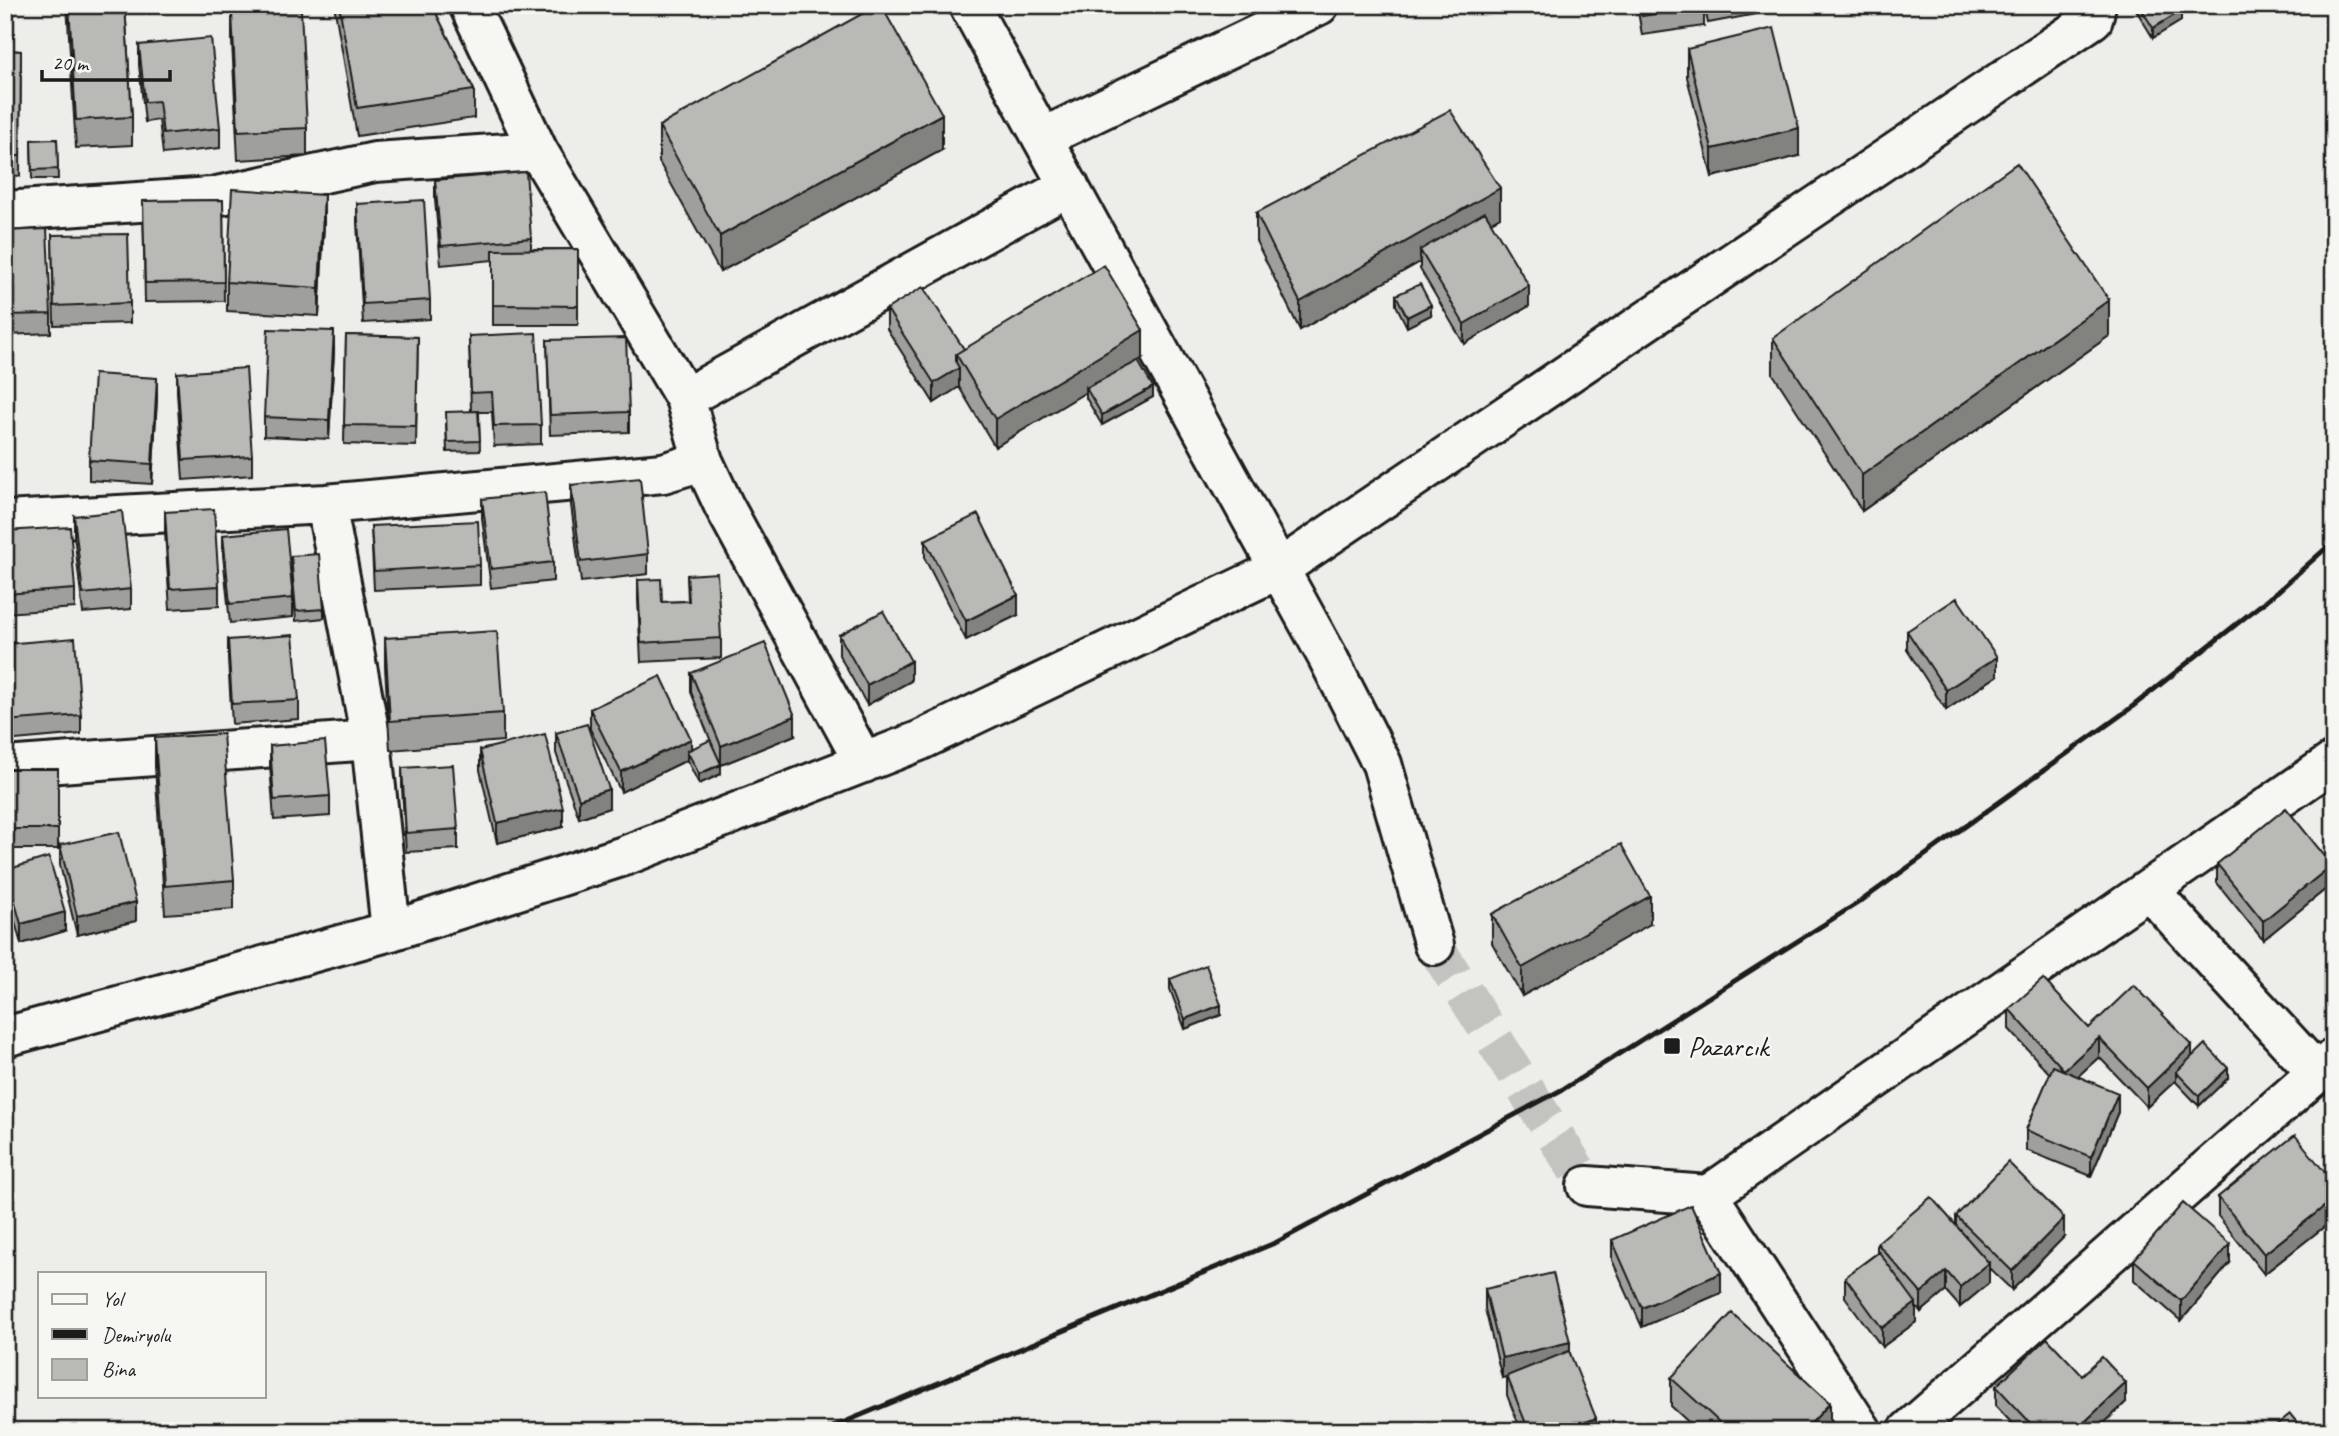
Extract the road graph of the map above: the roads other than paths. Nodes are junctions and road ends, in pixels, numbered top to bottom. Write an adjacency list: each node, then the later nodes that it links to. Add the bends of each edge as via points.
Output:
1 (469, 5): 6 (street)
2 (969, 5): 5 (street)
3 (1319, 5): 5 (street)
4 (2096, 5): 13 (street, via 2093,19)
5 (1042, 138): 7 (street)
6 (538, 151): 8 (street, via 375,162 212,197); 9 (street)
7 (1069, 186): 9 (street); 13 (street)
8 (5, 211)
9 (685, 398): 10 (street)
10 (703, 461): 11 (street, via 663,473); 16 (street)
11 (326, 504): 12 (street); 14 (street)
12 (5, 521)
13 (1279, 569): 16 (street); 20 (street, via 1382,764)
14 (371, 740): 17 (street); 19 (street)
15 (2334, 761): 18 (street)
16 (864, 763): 19 (street, via 624,856)
17 (5, 767)
18 (2149, 890): 22 (street); 24 (street)
19 (391, 931): 21 (street)
20 (1434, 945)
21 (5, 1037)
22 (2325, 1065): 26 (street)
23 (1587, 1186): 24 (street)
24 (1708, 1195): 25 (street)
25 (1862, 1431)
26 (1908, 1431)

